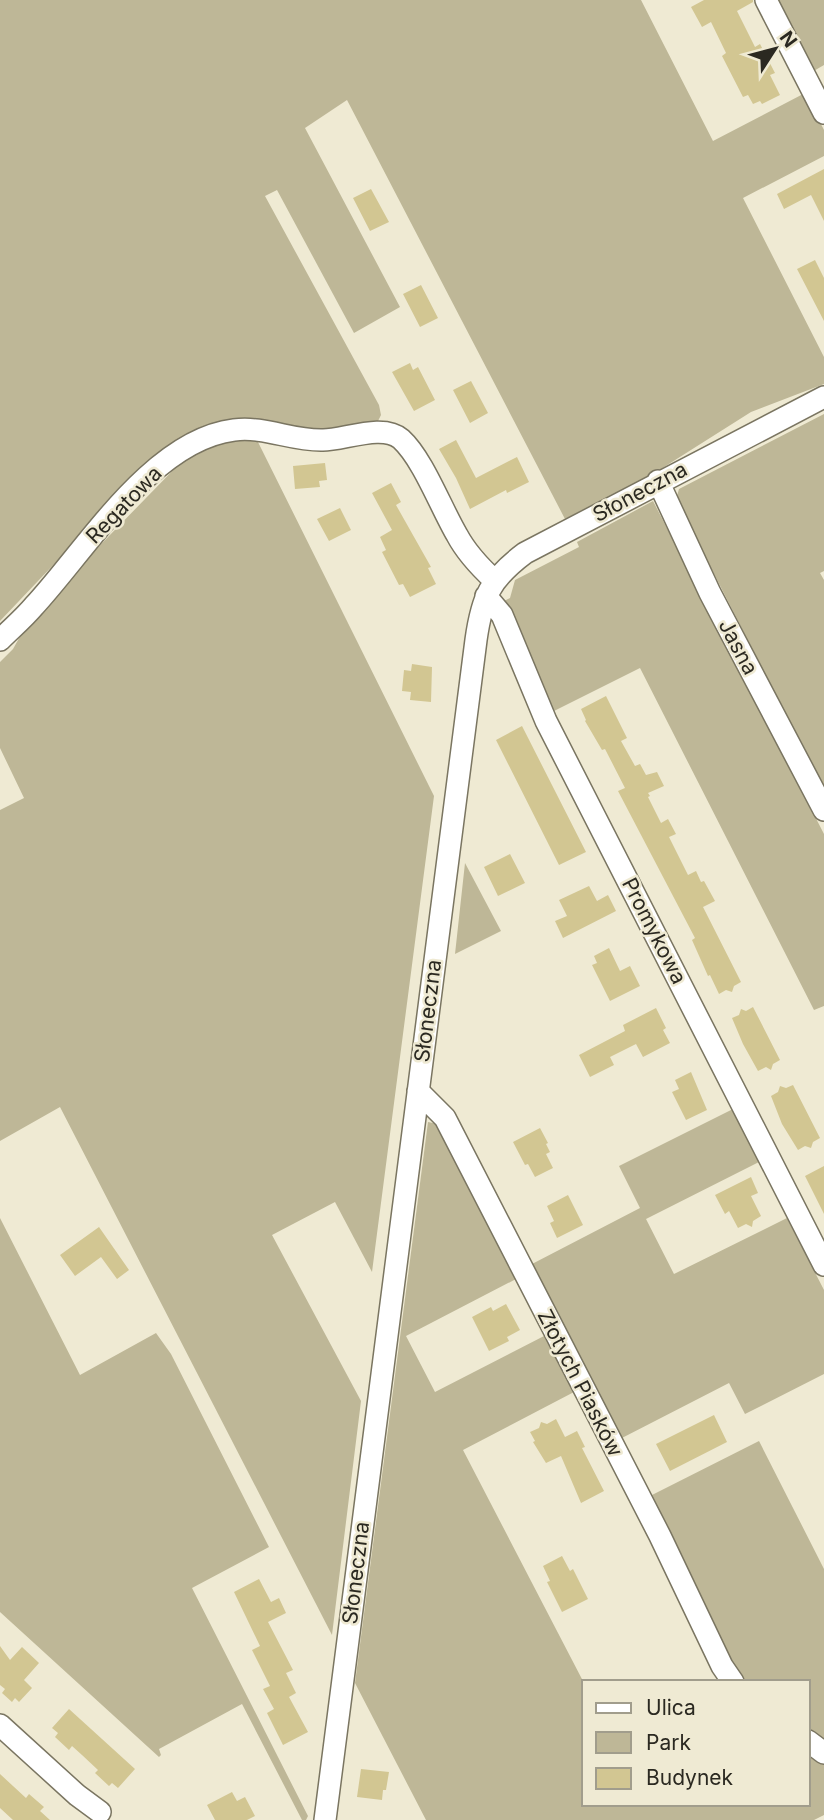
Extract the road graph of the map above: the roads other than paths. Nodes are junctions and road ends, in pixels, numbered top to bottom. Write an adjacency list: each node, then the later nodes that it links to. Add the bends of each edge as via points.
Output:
1 (766, 0): 2 (street)
2 (824, 113)
3 (824, 397): 4 (street, Słoneczna)
4 (658, 481): 5 (street, Słoneczna, via 525,553 508,565); 7 (street, Jasna, via 710,593)
5 (490, 588): 6 (street, Regatowa, via 413,455 397,436 375,432 309,440 260,428 232,430 183,450 137,485 35,606); 8 (street, Słoneczna, via 476,640); 9 (street, Promykowa, via 546,721)
6 (0, 640)
7 (824, 810)
8 (418, 1091): 10 (street, Złotych Piasków, via 444,1118); 13 (street, Słoneczna)
9 (824, 1265)
10 (732, 1680)
11 (0, 1725): 12 (street)
12 (100, 1812)
13 (325, 1820)

